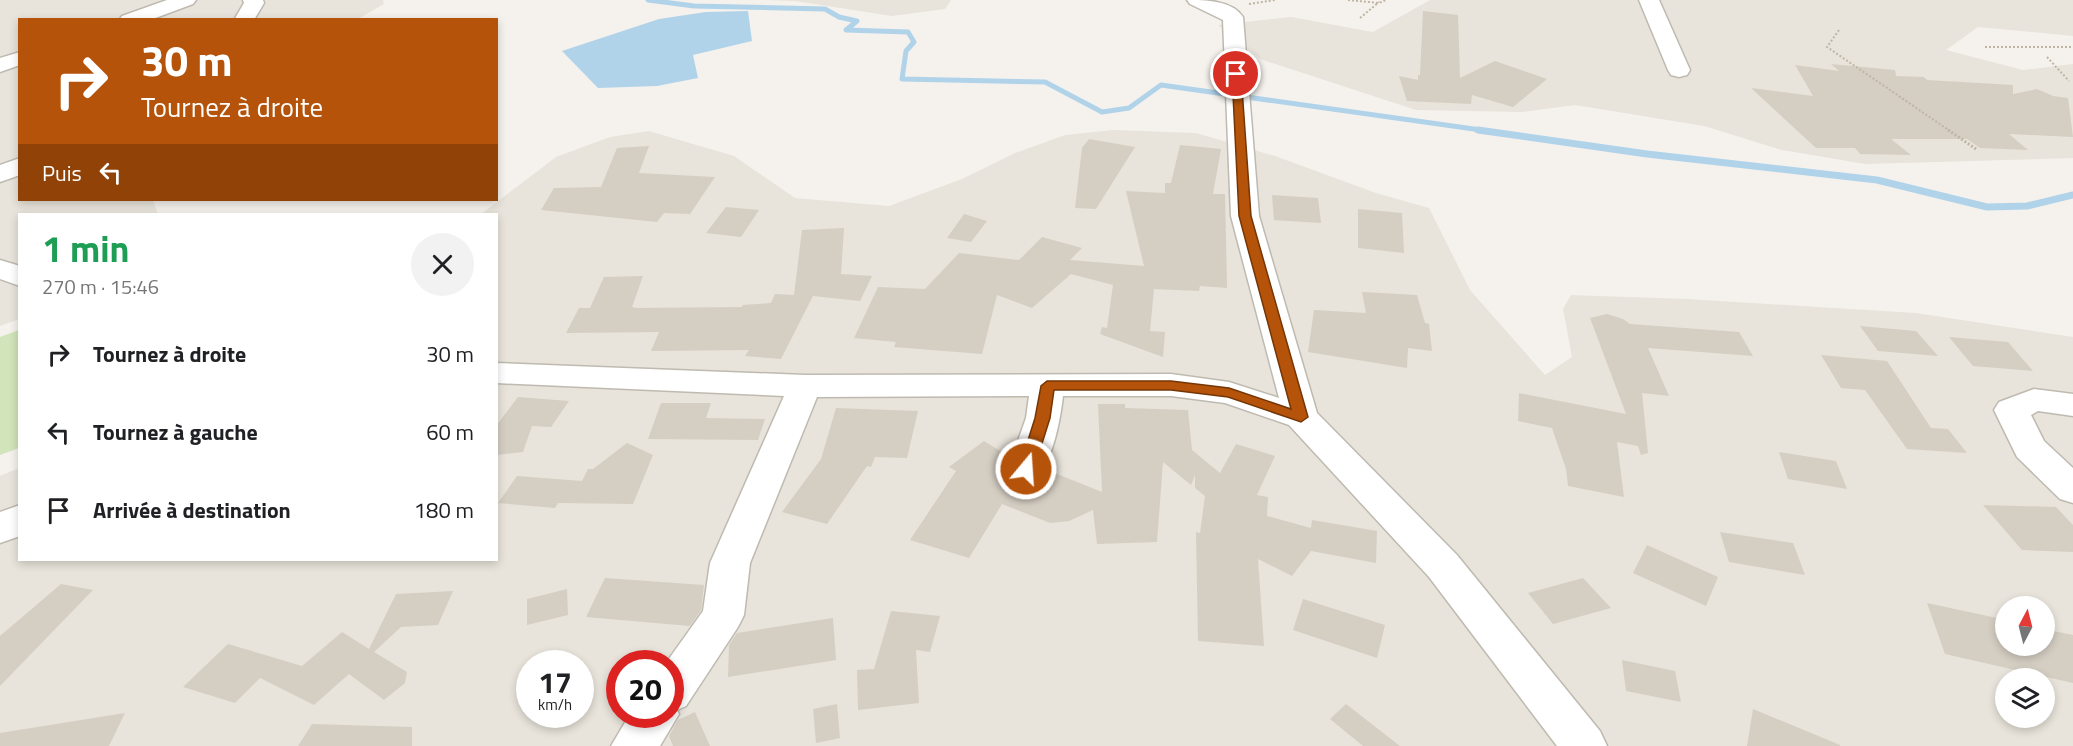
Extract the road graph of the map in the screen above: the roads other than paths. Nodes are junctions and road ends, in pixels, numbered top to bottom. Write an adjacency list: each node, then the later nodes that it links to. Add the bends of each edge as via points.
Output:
1 (186, 0): 5 (street)
2 (253, 0): 6 (street)
3 (1197, 0): 18 (street, via 1233,17 1245,216)
4 (1649, 0): 9 (street)
5 (135, 18)
6 (245, 18)
7 (18, 59): 8 (street)
8 (0, 65)
9 (1679, 70)
10 (18, 167): 11 (street)
11 (0, 174)
12 (0, 269): 13 (street)
13 (18, 276)
14 (498, 373): 15 (street)
15 (805, 386): 16 (street); 23 (street, via 730,563 723,615)
16 (1047, 386): 18 (street, via 1183,387 1229,393); 19 (street, via 1043,418)
17 (2073, 405): 20 (street, via 2034,400 2011,410 2030,448)
18 (1301, 417): 25 (street, via 1443,566)
19 (1026, 469)
20 (2073, 490)
21 (18, 520): 22 (street)
22 (0, 529)
23 (684, 672)
24 (646, 728): 26 (street)
25 (1586, 744)
26 (634, 746)

